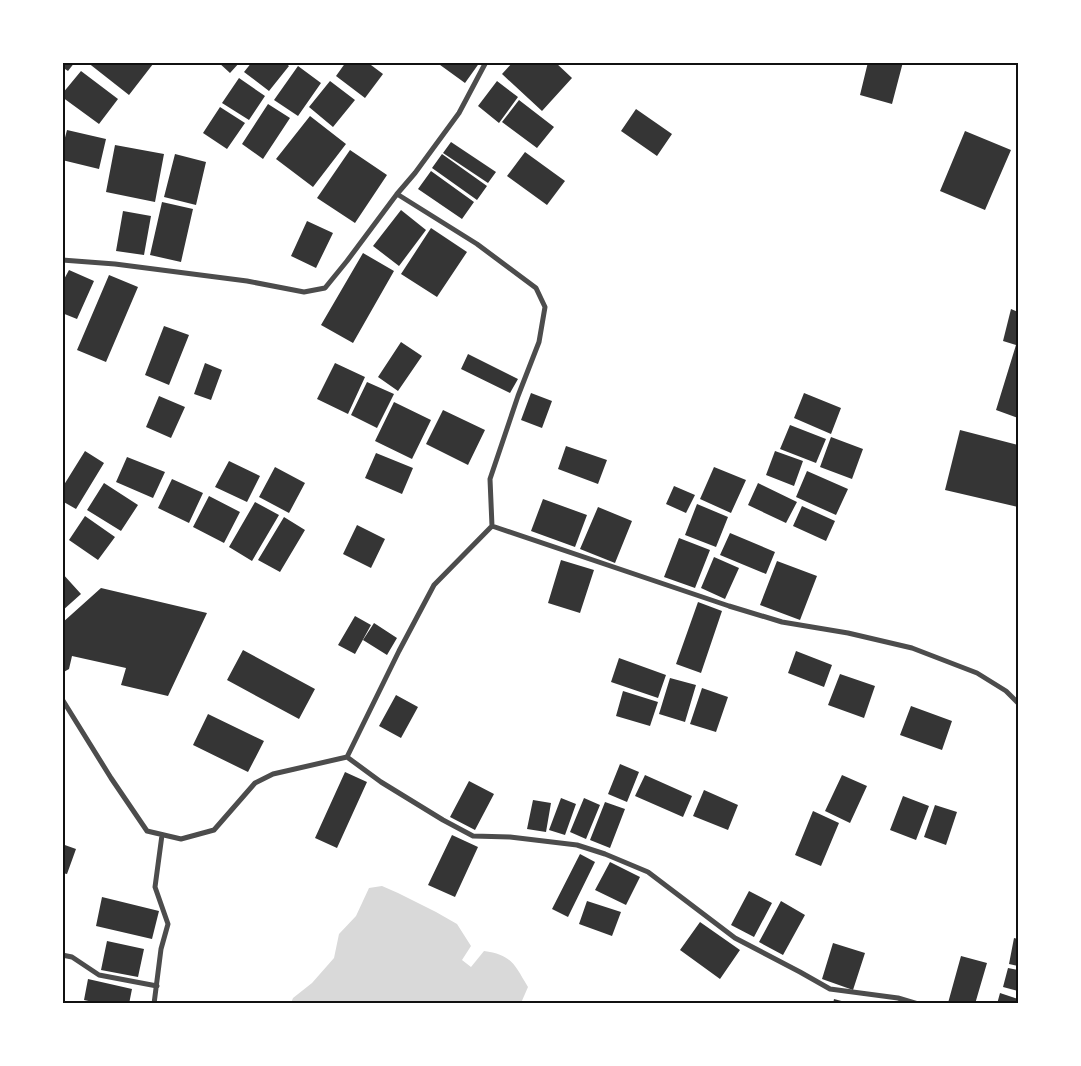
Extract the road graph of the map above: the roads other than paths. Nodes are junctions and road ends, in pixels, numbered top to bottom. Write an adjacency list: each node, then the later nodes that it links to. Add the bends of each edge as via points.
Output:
1 (486, 62): 2 (street, via 459,113)
2 (397, 194): 3 (street, via 324,288 304,292 230,279); 4 (street, via 477,244 536,288 544,307 539,342 490,479)
3 (62, 260)
4 (492, 526): 6 (street, via 782,622 912,648 977,673); 7 (street, via 434,585)
5 (62, 699): 8 (street, via 147,831)
6 (1018, 703)
7 (347, 757): 8 (street, via 273,774 255,783 214,830 181,840); 12 (street, via 381,782 473,836 577,845 605,854 648,872 735,938 830,989 898,998)
8 (162, 835): 10 (street, via 154,887 168,924 160,949)
9 (62, 954): 10 (street, via 72,956 99,975)
10 (157, 986): 11 (street)
11 (154, 1004)
12 (918, 1004)

